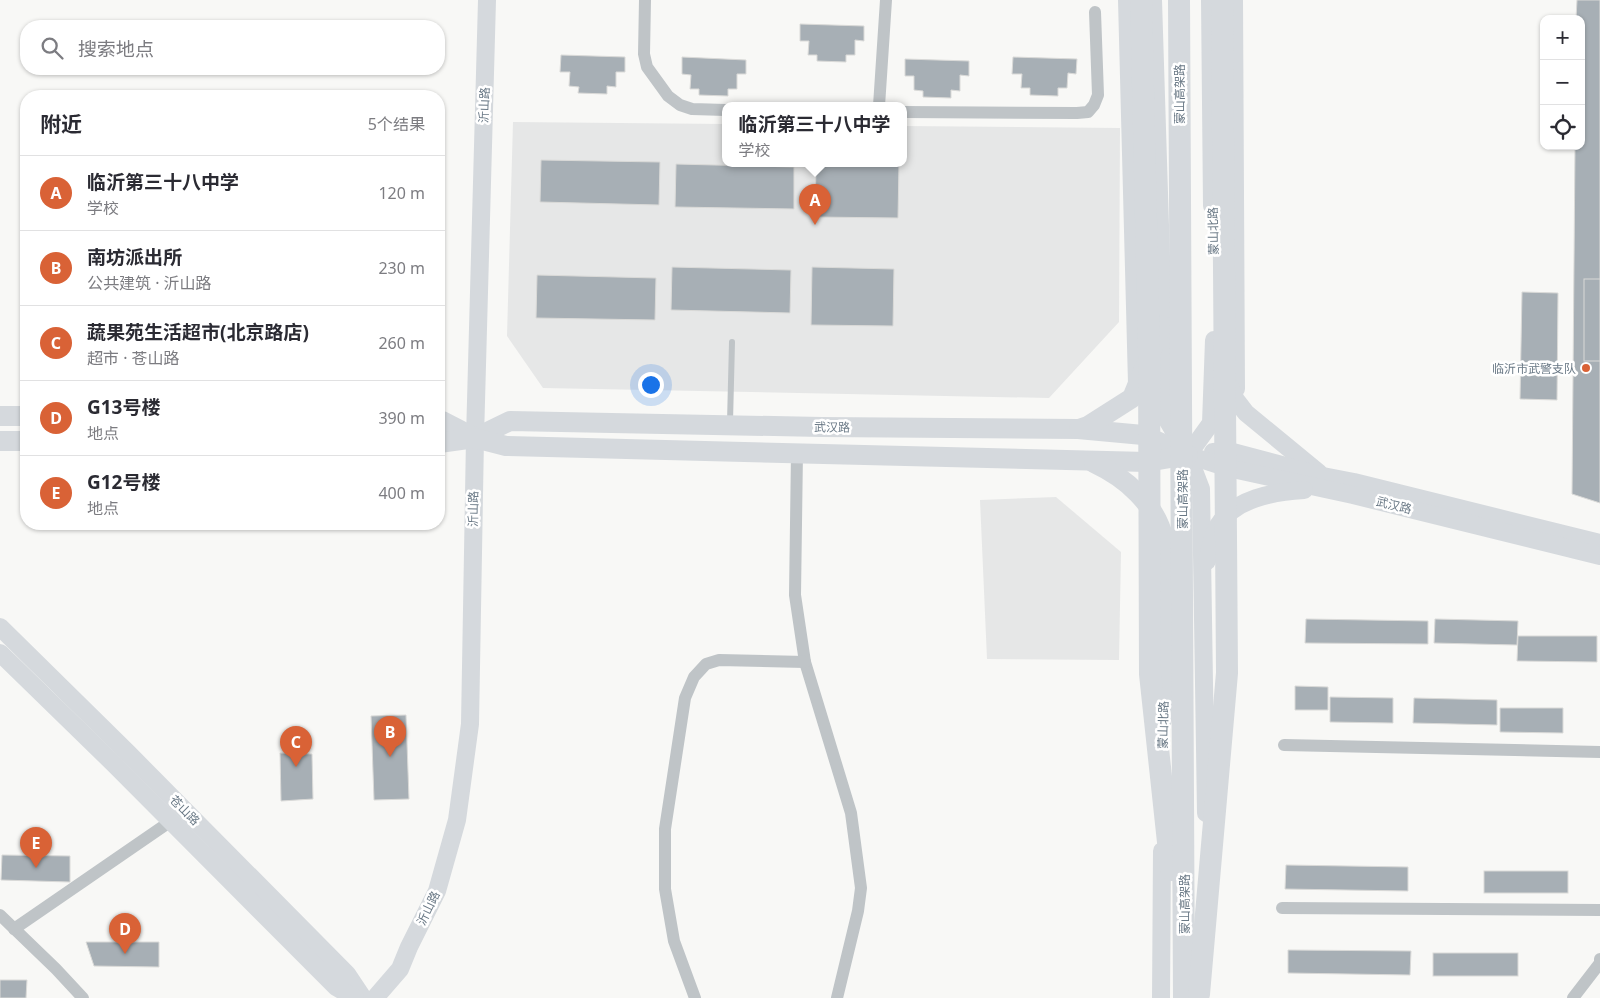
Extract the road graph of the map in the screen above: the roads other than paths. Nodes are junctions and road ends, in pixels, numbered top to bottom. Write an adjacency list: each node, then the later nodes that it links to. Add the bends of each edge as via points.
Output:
1 (486, 0): 26 (main road, 沂山路)
2 (645, 0): 14 (street, via 644,54 647,66 668,96 680,105 692,110)
3 (886, 0): 13 (street)
4 (1127, 0): 19 (main road)
5 (1141, 0): 50 (highway, via 1149,358 1150,674)
6 (1153, 0): 16 (main road)
7 (1179, 0): 50 (highway, 蒙山高架路)
8 (1194, 0): 50 (highway, 蒙山高架路)
9 (1210, 0): 18 (main road, 蒙山北路)
10 (1222, 0): 50 (highway, via 1227,673)
11 (1234, 0): 20 (main road)
12 (1095, 12): 15 (street, via 1098,95 1088,112)
13 (879, 102)
14 (722, 110)
15 (907, 112)
16 (1162, 325): 19 (main road); 31 (main road, via 1166,418)
17 (732, 342): 24 (lane)
18 (1214, 354): 20 (main road); 31 (main road, 蒙山北路, via 1211,423)
19 (1137, 388): 25 (main road, via 1132,398)
20 (1236, 400): 33 (main road, via 1246,413)
21 (0, 416): 22 (main road)
22 (20, 416)
23 (445, 423): 26 (main road, 武汉路)
24 (730, 425): 25 (main road, 武汉路); 26 (main road, 武汉路, via 510,421)
25 (1078, 429): 31 (main road, 武汉路, via 1143,435)
26 (475, 438): 29 (main road, 武汉路); 30 (main road, 武汉路, via 506,446); 54 (main road, 沂山路, via 470,724 457,820 437,891 400,969)
27 (0, 441): 28 (main road)
28 (20, 441)
29 (445, 442)
30 (797, 452): 32 (main road, 武汉路); 40 (street, via 795,595)
31 (1188, 455): 32 (main road, 武汉路, via 1147,462); 33 (main road, 武汉路, via 1229,451); 36 (main road, 蒙山北路, via 1174,486); 37 (main road, via 1202,489)
32 (1090, 461): 36 (main road, via 1109,470 1138,492 1156,518 1164,539)
33 (1323, 483): 34 (main road, 武汉路, via 1354,482); 35 (main road, 武汉路, via 1353,495); 37 (main road, via 1276,492 1236,506 1217,528)
34 (1600, 543)
35 (1600, 556)
36 (1169, 570): 57 (main road, 蒙山北路, via 1164,671)
37 (1202, 578): 50 (main road)
38 (0, 627): 53 (main road, 苍山路, via 348,974)
39 (0, 653): 43 (main road, 苍山路)
40 (805, 662): 55 (street, via 719,660 706,664 694,677 685,698 665,830 665,889 674,941); 56 (street, via 852,813 861,888)
41 (1284, 745): 42 (street)
42 (1600, 752)
43 (171, 821): 47 (street); 52 (main road, 苍山路, via 336,987)
44 (1282, 908): 45 (street)
45 (1600, 910)
46 (0, 915): 47 (street)
47 (14, 929): 51 (street)
48 (1600, 959): 49 (street)
49 (1600, 963): 58 (street)
50 (1195, 996)
51 (83, 998)
52 (355, 998)
53 (363, 998)
54 (375, 998)
55 (694, 998)
56 (837, 998)
57 (1161, 998)
58 (1573, 998)

